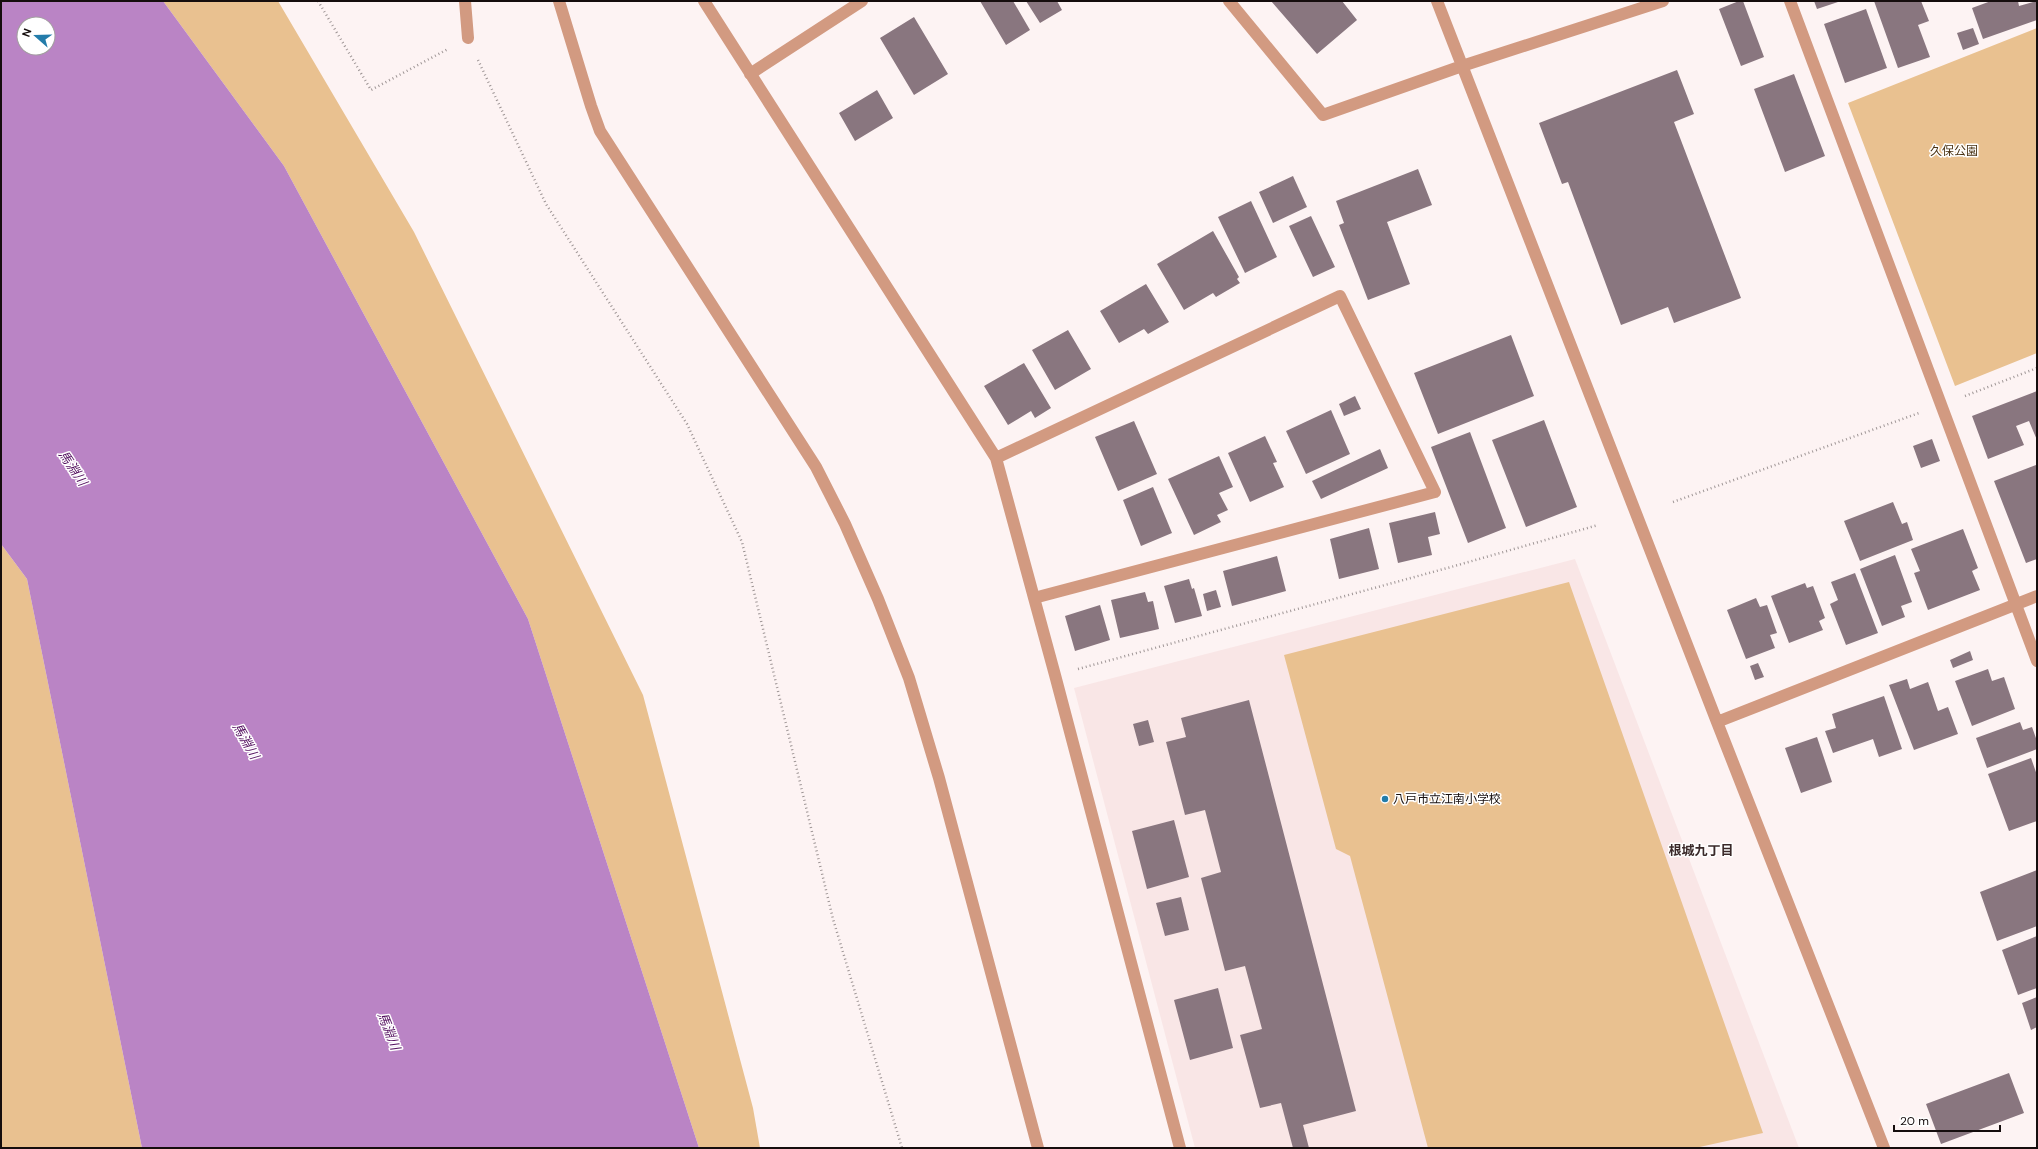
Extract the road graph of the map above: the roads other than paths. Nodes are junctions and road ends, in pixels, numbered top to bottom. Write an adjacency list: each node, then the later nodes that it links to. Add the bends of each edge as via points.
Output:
1 (465, 1): 9 (street)
2 (559, 1): 18 (street, via 590,106 600,131 816,466 878,599 909,678 939,778)
3 (704, 1): 11 (street)
4 (862, 1): 11 (street)
5 (1228, 1): 10 (street, via 1323,115)
6 (1437, 1): 10 (street)
7 (1663, 1): 10 (street)
8 (1790, 1): 15 (street)
9 (468, 38)
10 (1462, 66): 17 (street)
11 (750, 74): 12 (street)
12 (996, 458): 14 (street); 14 (street, via 1340,296 1435,492)
13 (2037, 596): 15 (street)
14 (1034, 598): 19 (street)
15 (2016, 604): 16 (street); 17 (street)
16 (2037, 661)
17 (1717, 722): 20 (street)
18 (1038, 1148)
19 (1180, 1148)
20 (1884, 1148)

